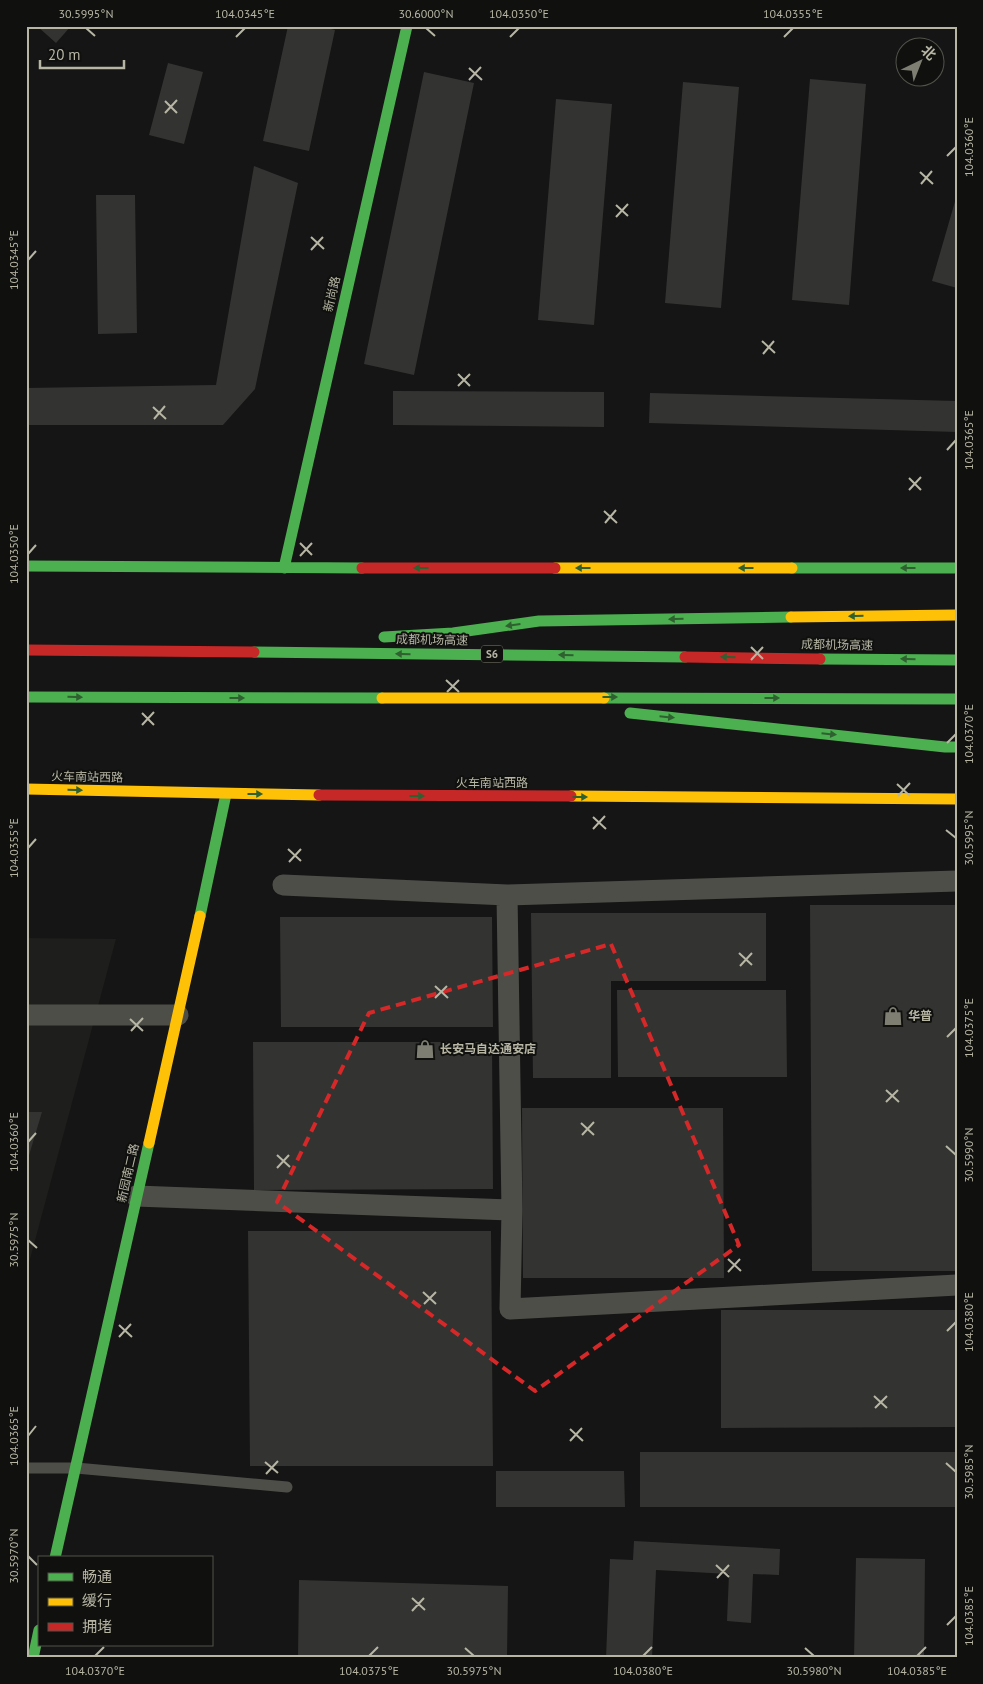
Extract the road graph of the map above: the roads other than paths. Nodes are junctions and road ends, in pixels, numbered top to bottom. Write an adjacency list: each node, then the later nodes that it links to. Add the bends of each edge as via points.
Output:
1 (407, 26): 3 (main road, 新尚路)
2 (26, 566): 3 (main road)
3 (284, 568): 4 (main road, one-way to 3)
4 (957, 568)
5 (957, 615): 6 (main road, one-way to 6, via 539,621 453,632)
6 (375, 637)
7 (316, 641): 9 (main road)
8 (26, 650): 9 (main road, 成都机场高速 / S6)
9 (159, 651): 10 (main road, 成都机场高速 / S6, one-way to 9)
10 (957, 660)
11 (26, 697): 12 (main road, one-way to 12)
12 (480, 697): 13 (main road, one-way to 13); 14 (main road)
13 (957, 699)
14 (599, 710)
15 (619, 712): 16 (main road, one-way to 16)
16 (957, 747)
17 (26, 789): 18 (main road, 火车南站西路, one-way to 18)
18 (226, 794): 19 (main road, 火车南站西路, one-way to 19); 24 (main road, 新园南二路)
19 (957, 799)
20 (957, 881): 22 (street)
21 (284, 885): 22 (street)
22 (507, 895): 26 (street)
23 (26, 1015): 24 (street)
24 (178, 1015): 25 (main road, 新园南二路)
25 (136, 1196): 26 (street); 29 (main road, 新园南二路)
26 (512, 1210): 27 (street, via 510,1309)
27 (957, 1285)
28 (26, 1468): 29 (lane)
29 (76, 1468): 30 (lane); 31 (main road, 新园南二路)
30 (287, 1488)
31 (55, 1556)
32 (38, 1634): 33 (main road)
33 (32, 1658)

